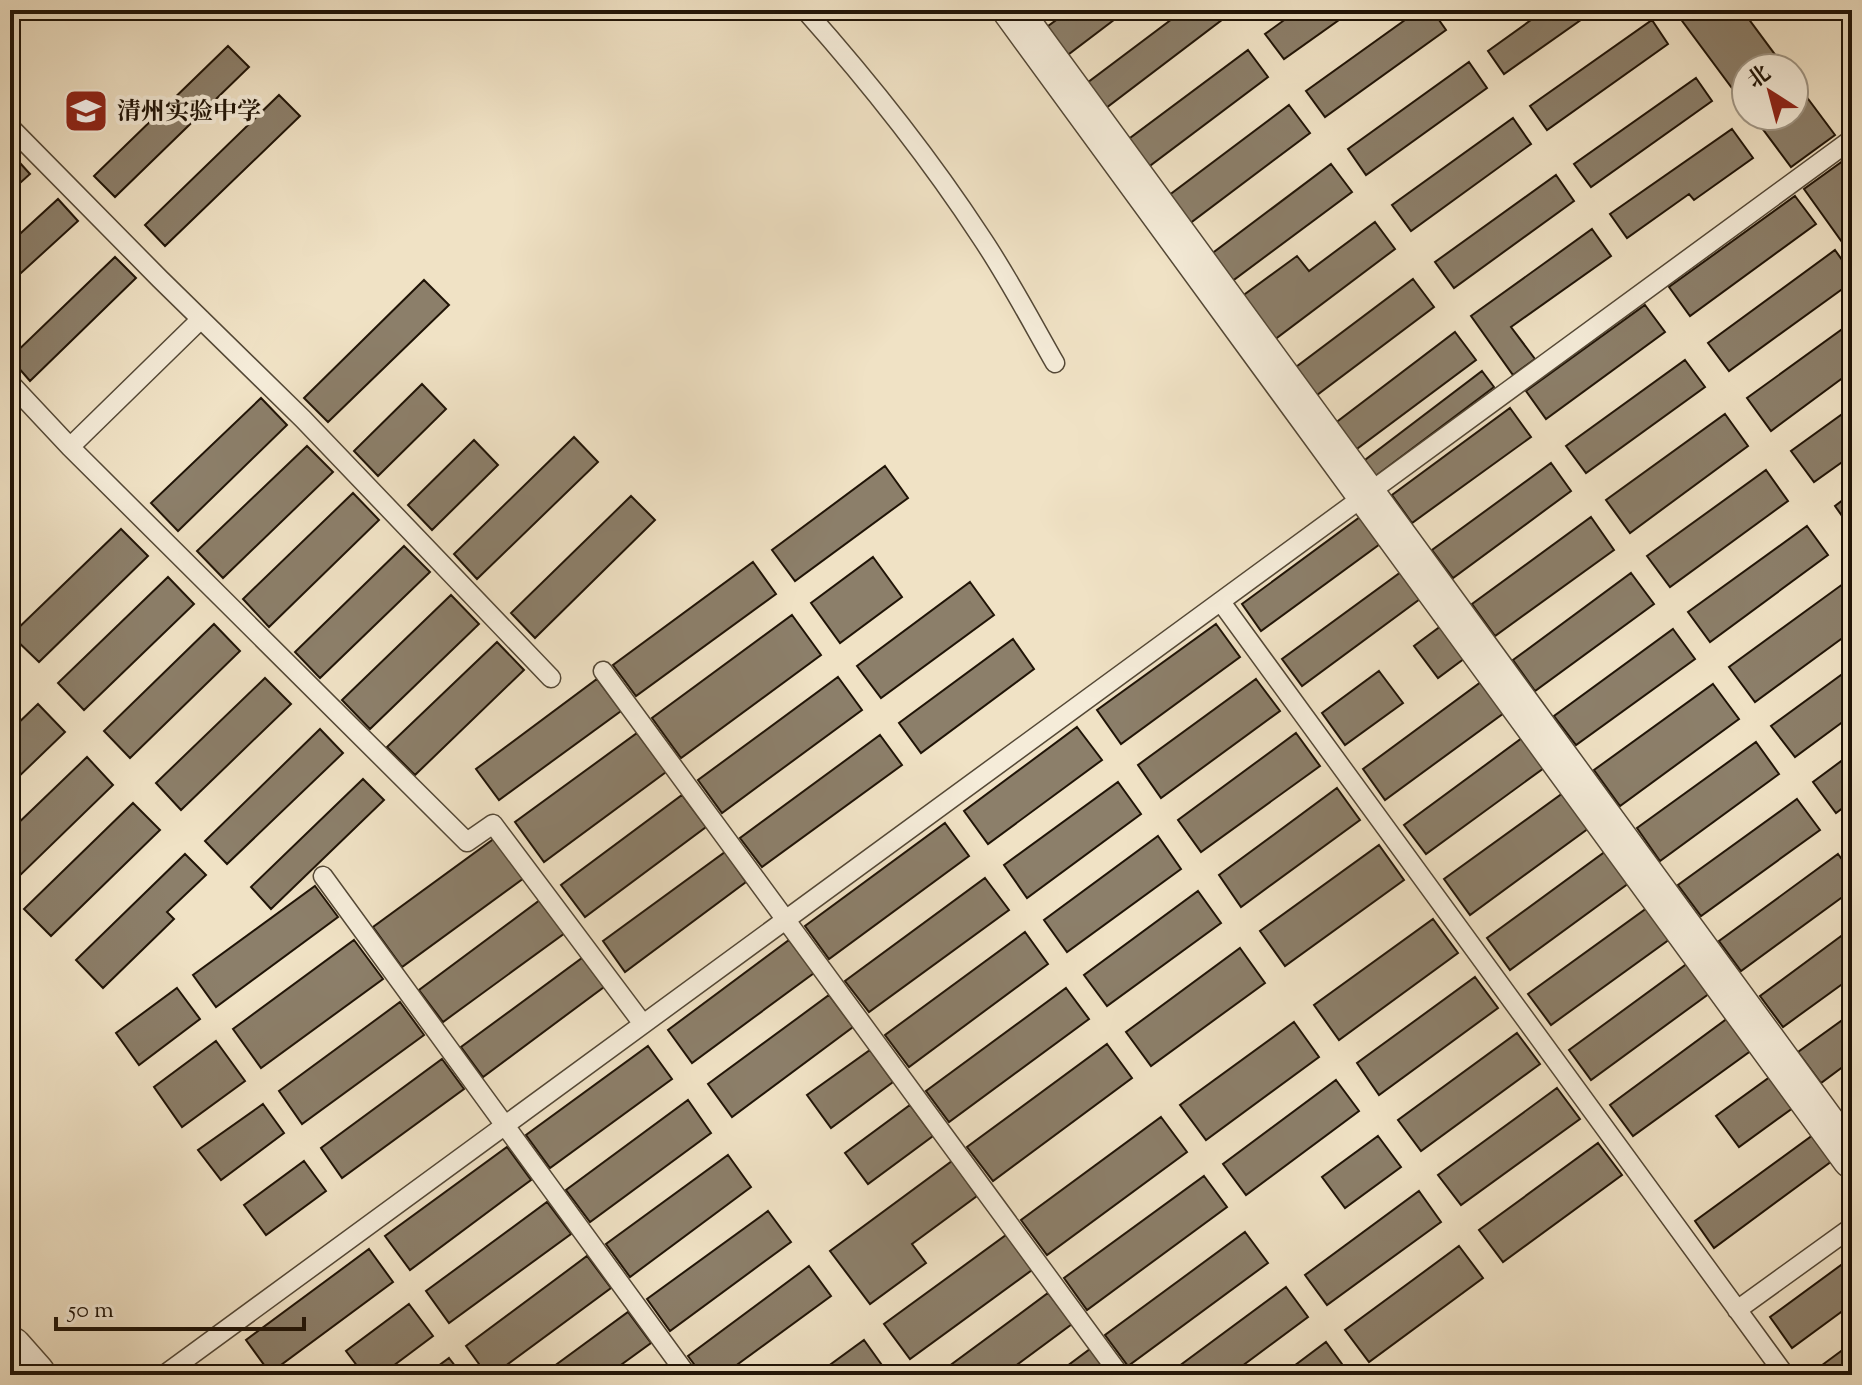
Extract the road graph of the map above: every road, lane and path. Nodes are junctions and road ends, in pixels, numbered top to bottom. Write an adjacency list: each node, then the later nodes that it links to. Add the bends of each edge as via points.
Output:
1 (805, 10): 6 (lane, via 913,139 982,238)
2 (1012, 10): 9 (street)
3 (10, 127): 5 (lane)
4 (1852, 139): 9 (lane)
5 (201, 319): 8 (lane); 12 (lane)
6 (1055, 363)
7 (10, 383): 8 (lane)
8 (70, 447): 15 (lane, via 467,842 493,824)
9 (1367, 496): 10 (lane); 17 (street)
10 (1221, 602): 14 (lane); 19 (lane)
11 (603, 671): 14 (lane)
12 (551, 678)
13 (323, 876): 16 (lane)
14 (786, 920): 15 (lane); 24 (lane)
15 (643, 1024): 16 (lane)
16 (505, 1126): 22 (lane); 23 (lane)
17 (1852, 1159)
18 (1852, 1227): 19 (lane)
19 (1737, 1310): 25 (lane)
20 (10, 1349): 21 (street)
21 (33, 1375)
22 (164, 1375)
23 (687, 1375)
24 (1120, 1375)
25 (1785, 1375)

